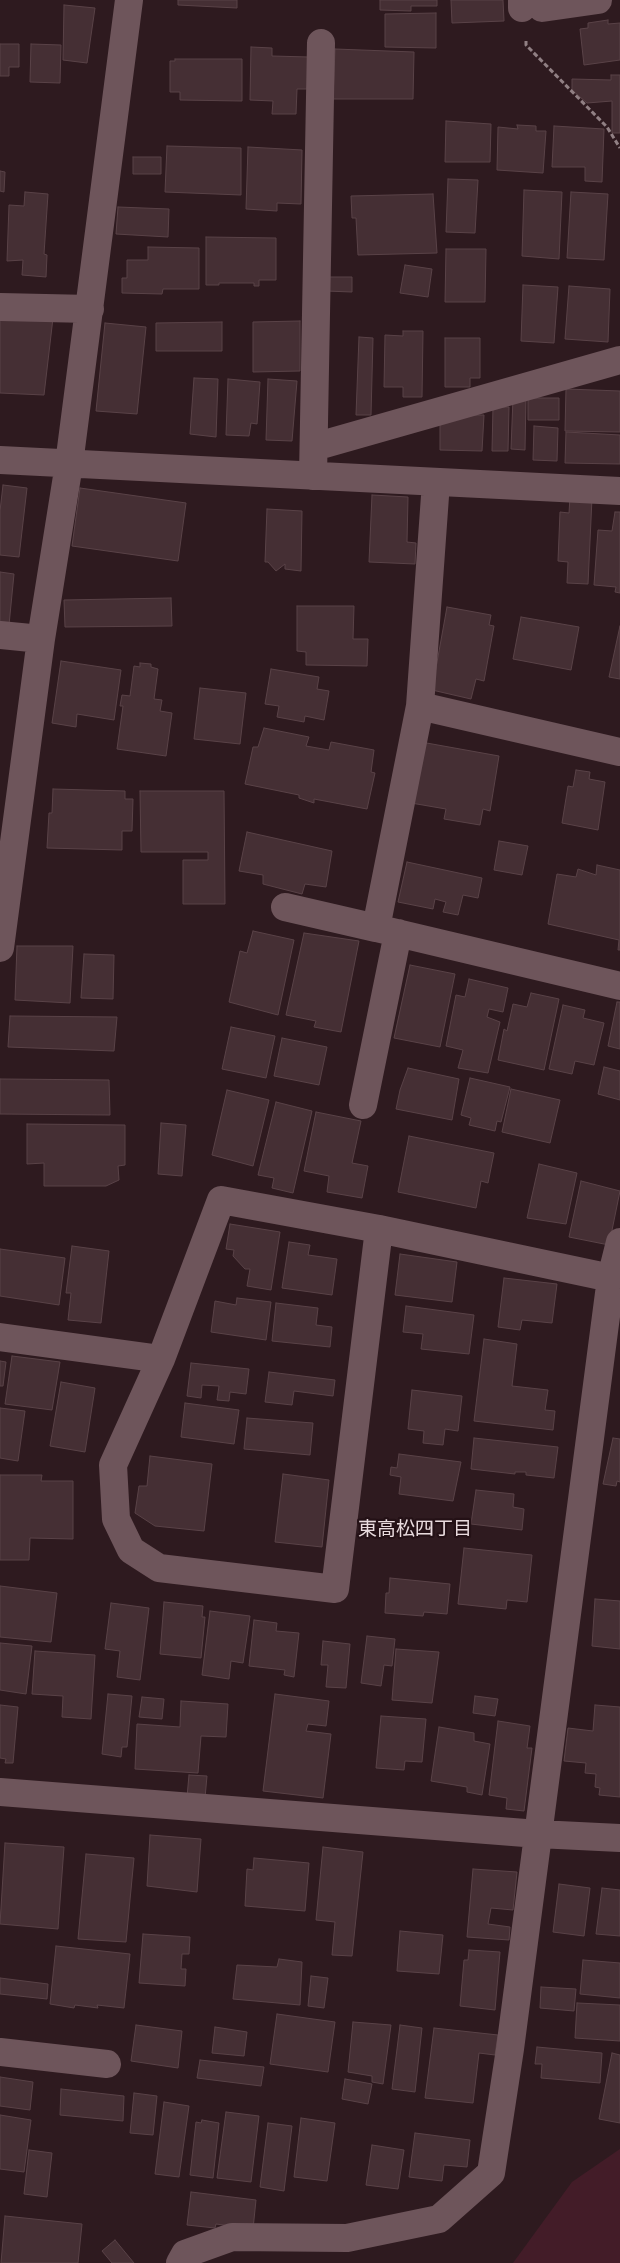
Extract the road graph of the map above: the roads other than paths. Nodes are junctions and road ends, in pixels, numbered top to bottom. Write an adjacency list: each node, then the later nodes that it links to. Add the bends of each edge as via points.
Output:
1 (129, 0): 6 (street)
2 (598, 0): 3 (street)
3 (529, 5)
4 (321, 44): 8 (street)
5 (0, 307): 6 (street)
6 (90, 309): 10 (street)
7 (620, 360): 8 (street)
8 (314, 447): 11 (street)
9 (0, 460): 10 (street)
10 (69, 464): 11 (street); 15 (street)
11 (313, 476): 12 (street)
12 (436, 482): 13 (street); 16 (street)
13 (620, 491)
14 (0, 635): 15 (street)
15 (41, 638): 19 (street)
16 (420, 706): 17 (street); 20 (street)
17 (620, 752)
18 (284, 907): 20 (street)
19 (3, 911): 21 (street)
20 (387, 930): 22 (street); 23 (street)
21 (0, 948)
22 (620, 986)
23 (363, 1105)
24 (379, 1228): 26 (street); 28 (street, via 221,1200); 28 (street, via 335,1589 159,1568 130,1550 116,1520 113,1465)
25 (620, 1242): 26 (street)
26 (611, 1278): 30 (street)
27 (0, 1337): 28 (street)
28 (161, 1359)
29 (0, 1792): 30 (street)
30 (538, 1834): 31 (street); 34 (street, via 491,2173 439,2219 347,2238 232,2237 185,2254)
31 (620, 1838)
32 (0, 2052): 33 (street)
33 (106, 2064)
34 (180, 2263)

